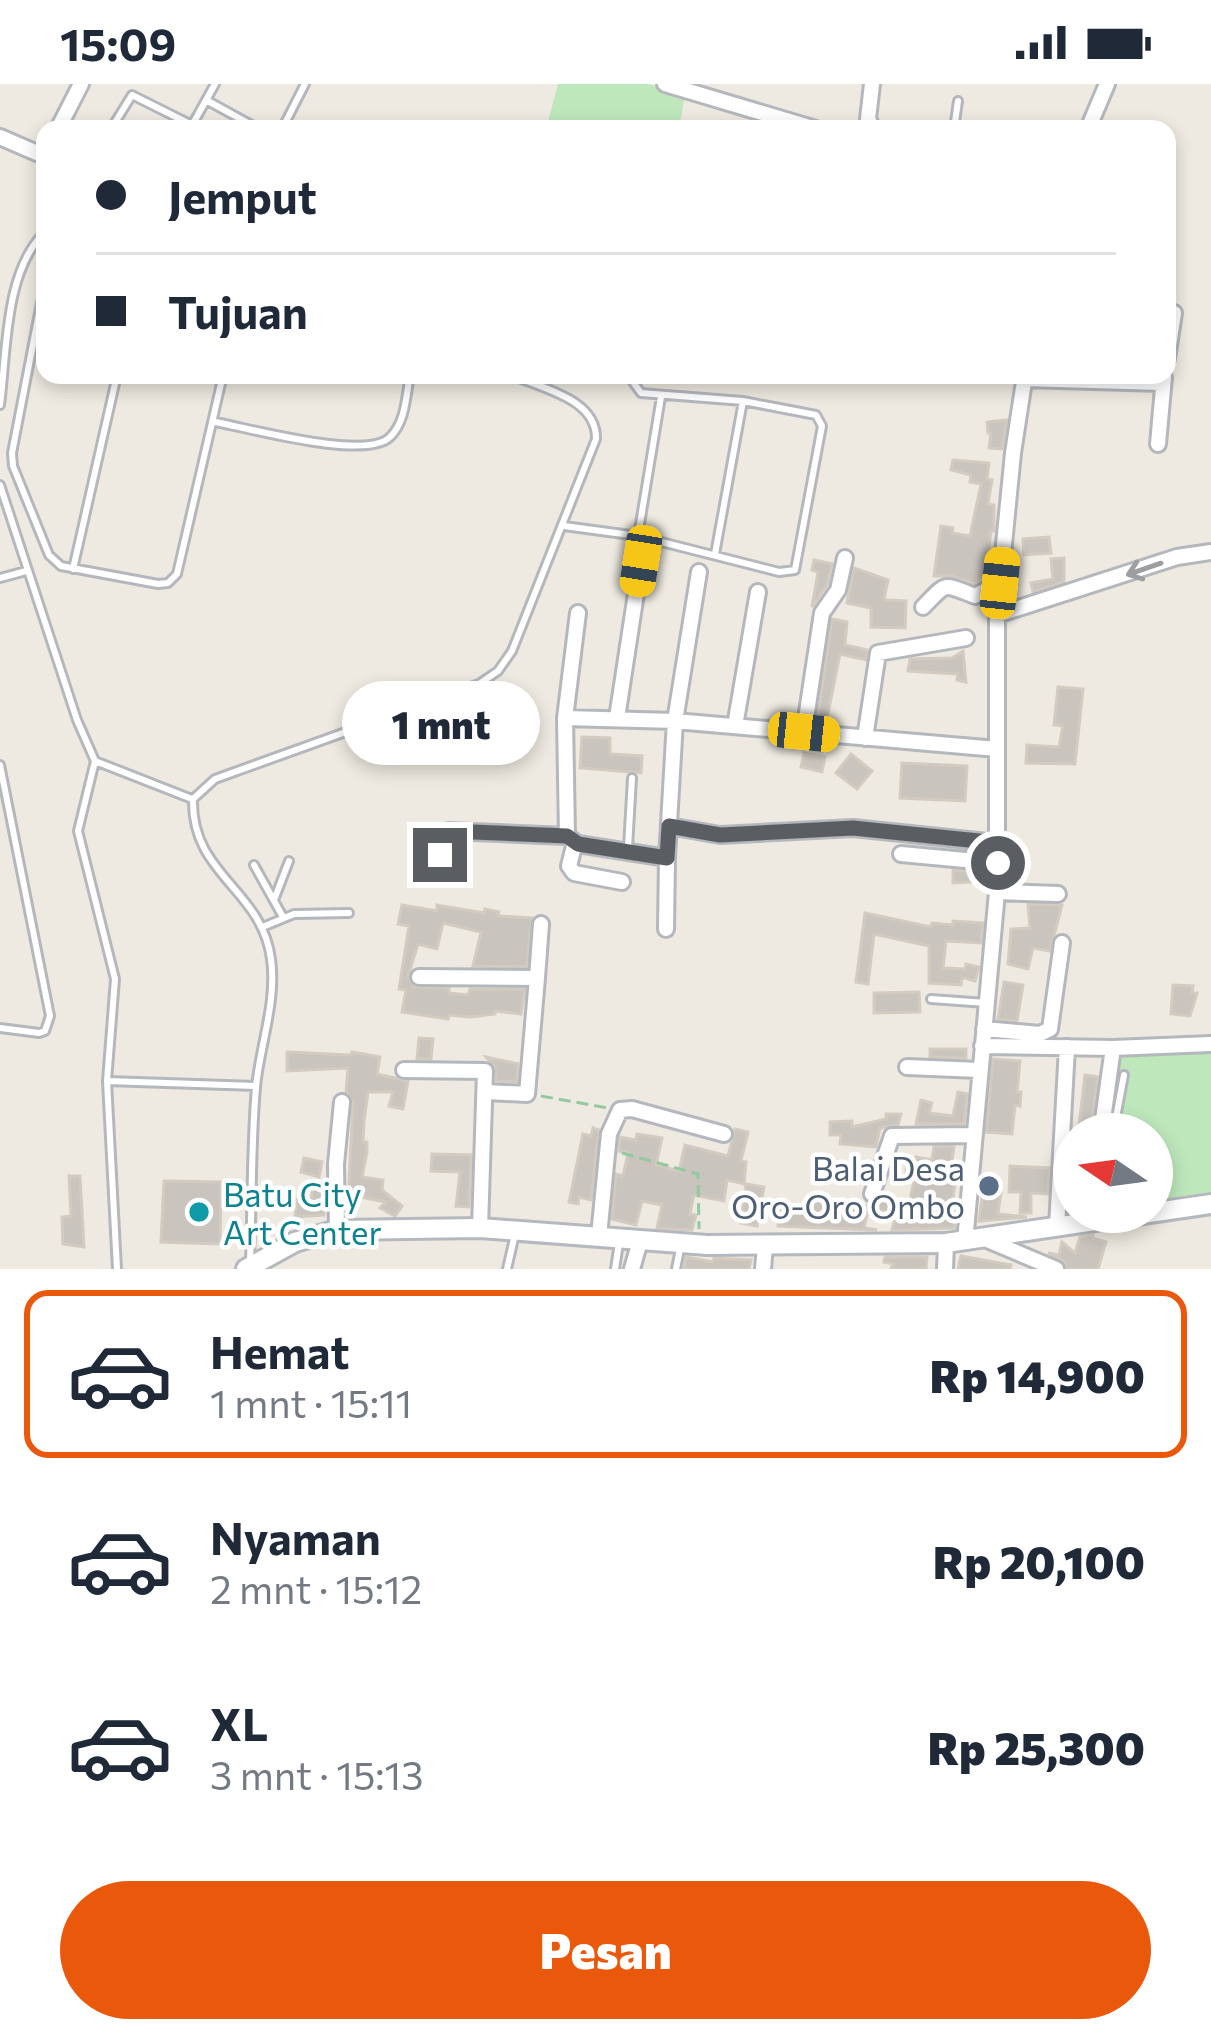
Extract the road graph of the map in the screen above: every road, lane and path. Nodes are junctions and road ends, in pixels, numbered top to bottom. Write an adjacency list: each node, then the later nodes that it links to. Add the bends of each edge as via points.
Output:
1 (81, 84): 10 (street)
2 (215, 84): 8 (lane)
3 (305, 84): 15 (lane)
4 (664, 84): 7 (street)
5 (872, 84): 17 (street)
6 (1107, 84): 19 (street)
7 (688, 87): 16 (street)
8 (206, 100): 13 (lane); 14 (lane)
9 (958, 101): 18 (lane)
10 (63, 120)
11 (117, 120): 12 (lane, via 132,95)
12 (177, 120)
13 (194, 120)
14 (243, 120)
15 (287, 120)
16 (789, 120)
17 (868, 120)
18 (955, 120)
19 (1092, 120)
20 (0, 136): 21 (street)
21 (36, 153)
22 (36, 241): 33 (lane, via 20,277)
23 (36, 329): 43 (lane, via 13,466 49,555)
24 (115, 384): 43 (lane)
25 (221, 384): 34 (lane)
26 (408, 384): 34 (lane, via 394,434 366,447)
27 (533, 384): 37 (lane, via 573,401 597,424)
28 (634, 384): 31 (lane)
29 (1024, 384): 47 (street)
30 (1164, 384): 35 (street)
31 (661, 396): 32 (lane); 38 (lane)
32 (743, 401): 40 (lane); 40 (lane, via 812,413 822,426 795,570)
33 (0, 405)
34 (215, 422): 43 (lane, via 177,574 158,584)
35 (1158, 444)
36 (0, 485): 44 (lane)
37 (564, 526): 38 (lane); 63 (lane, via 498,670 394,717 215,778)
38 (638, 536): 40 (lane)
39 (1211, 553): 51 (street, one-way to 51)
40 (716, 554)
41 (845, 559): 57 (street, via 821,617)
42 (641, 561): 54 (street)
43 (73, 569)
44 (26, 571): 46 (lane); 60 (lane)
45 (699, 572): 55 (street)
46 (0, 578)
47 (1000, 583): 49 (street, via 982,596 946,585); 51 (street)
48 (758, 592): 56 (street)
49 (923, 607)
50 (578, 613): 53 (street)
51 (997, 615): 59 (street)
52 (966, 638): 58 (street, via 878,652)
53 (565, 718): 54 (street); 65 (street)
54 (616, 718): 55 (street)
55 (676, 721): 56 (street); 64 (street)
56 (735, 726): 57 (street)
57 (804, 732): 58 (street)
58 (865, 738): 59 (street)
59 (997, 749): 66 (street)
60 (95, 760): 63 (lane); 97 (lane, via 78,831 115,979)
61 (0, 765): 88 (lane, via 50,1016 39,1033)
62 (632, 778): 67 (lane)
63 (193, 800): 81 (lane, via 199,841)
64 (669, 826): 66 (street, via 720,835 853,828); 70 (street)
65 (571, 839): 67 (street); 69 (street, via 448,831); 74 (street, via 574,873)
66 (998, 843): 72 (street)
67 (628, 851): 70 (street)
68 (901, 854): 72 (street)
69 (440, 855)
70 (667, 858): 82 (street)
71 (289, 861): 77 (lane)
72 (998, 863): 75 (street)
73 (254, 865): 77 (lane)
74 (622, 882)
75 (998, 892): 76 (street); 87 (street)
76 (1058, 894)
77 (274, 900): 79 (lane)
78 (349, 913): 79 (lane)
79 (283, 917): 81 (lane)
80 (541, 924): 85 (street)
81 (265, 926): 98 (lane, via 272,988)
82 (666, 929)
83 (1062, 943): 89 (street, via 1050,1029)
84 (419, 976): 85 (street)
85 (537, 978): 100 (street)
86 (931, 999): 87 (lane)
87 (986, 1003): 89 (street)
88 (0, 1028)
89 (983, 1037): 91 (street); 95 (street)
90 (1211, 1044): 92 (street)
91 (1067, 1047): 92 (street); 103 (street)
92 (1113, 1048): 104 (street)
93 (907, 1067): 95 (street)
94 (404, 1070): 99 (street, via 483,1070)
95 (979, 1070): 107 (street)
96 (1124, 1075): 105 (lane)
97 (106, 1082): 98 (lane); 125 (lane)
98 (256, 1086): 124 (lane)
99 (487, 1092): 100 (street); 112 (street)
100 (527, 1094): 102 (path)
101 (342, 1102): 114 (street)
102 (620, 1111): 106 (street); 108 (street)
103 (1063, 1113)
104 (1104, 1113)
105 (1117, 1113)
106 (724, 1134)
107 (972, 1136): 109 (street, via 892,1136); 119 (street)
108 (609, 1150): 117 (street); 121 (path, via 698,1174 697,1226)
109 (872, 1194)
110 (1211, 1204): 111 (main road)
111 (1173, 1208)
112 (480, 1228): 114 (main road); 115 (main road)
113 (1053, 1228): 116 (main road)
114 (337, 1230): 124 (main road)
115 (516, 1231): 117 (main road); 126 (lane)
116 (1026, 1233): 119 (main road); 123 (street)
117 (598, 1236): 118 (main road)
118 (630, 1240): 120 (main road); 127 (lane); 128 (street)
119 (965, 1241): 122 (main road); 123 (street); 131 (street)
120 (681, 1243): 121 (main road); 129 (lane)
121 (707, 1245): 122 (main road)
122 (765, 1246): 130 (street)
123 (1024, 1258): 132 (street)
124 (248, 1268)
125 (117, 1269)
126 (507, 1269)
127 (615, 1269)
128 (632, 1269)
129 (676, 1269)
130 (763, 1269)
131 (945, 1269)
132 (1056, 1269)

